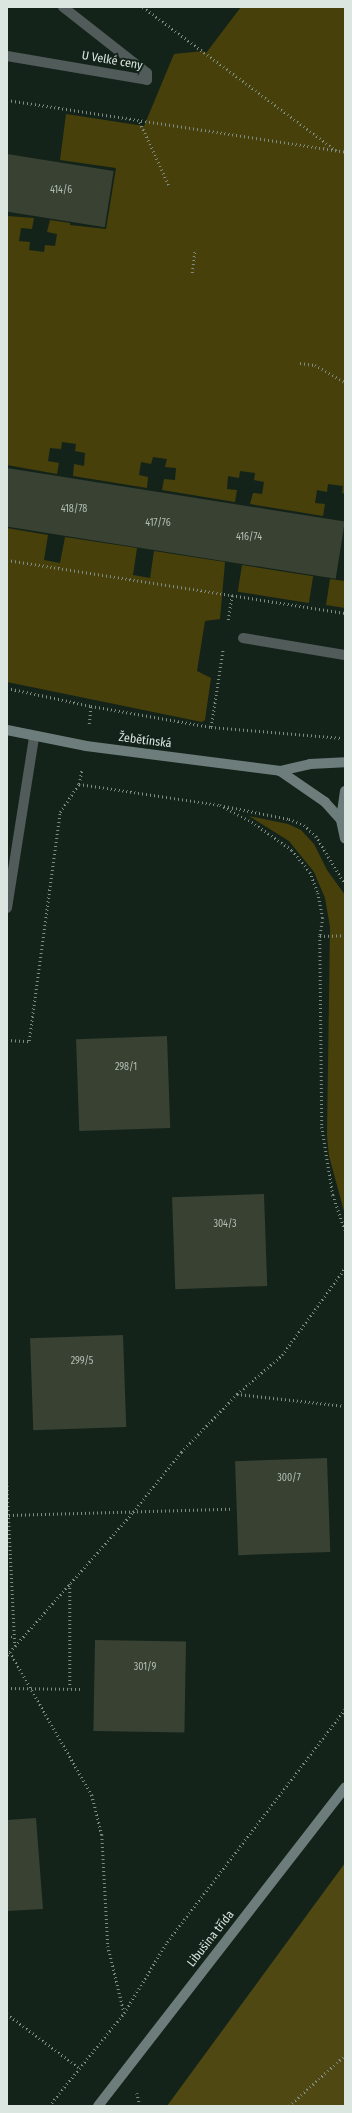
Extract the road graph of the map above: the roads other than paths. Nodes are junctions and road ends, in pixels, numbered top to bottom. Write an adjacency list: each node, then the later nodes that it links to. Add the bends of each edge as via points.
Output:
1 (63, 7): 2 (street, U Velké ceny, via 147,73 147,80)
2 (7, 56)
3 (243, 638): 4 (street)
4 (345, 655)
5 (7, 730): 6 (street, Žebětínská)
6 (34, 737): 8 (street, Žebětínská); 12 (street)
7 (345, 762): 8 (street, Žebětínská, via 310,764)
8 (280, 771): 10 (street, Žebětínská, via 325,802)
9 (345, 791): 10 (street)
10 (341, 820): 11 (street)
11 (345, 839)
12 (9, 885): 13 (street)
13 (7, 908)
14 (345, 1788): 15 (street, Libušina třída)
15 (98, 2106)

